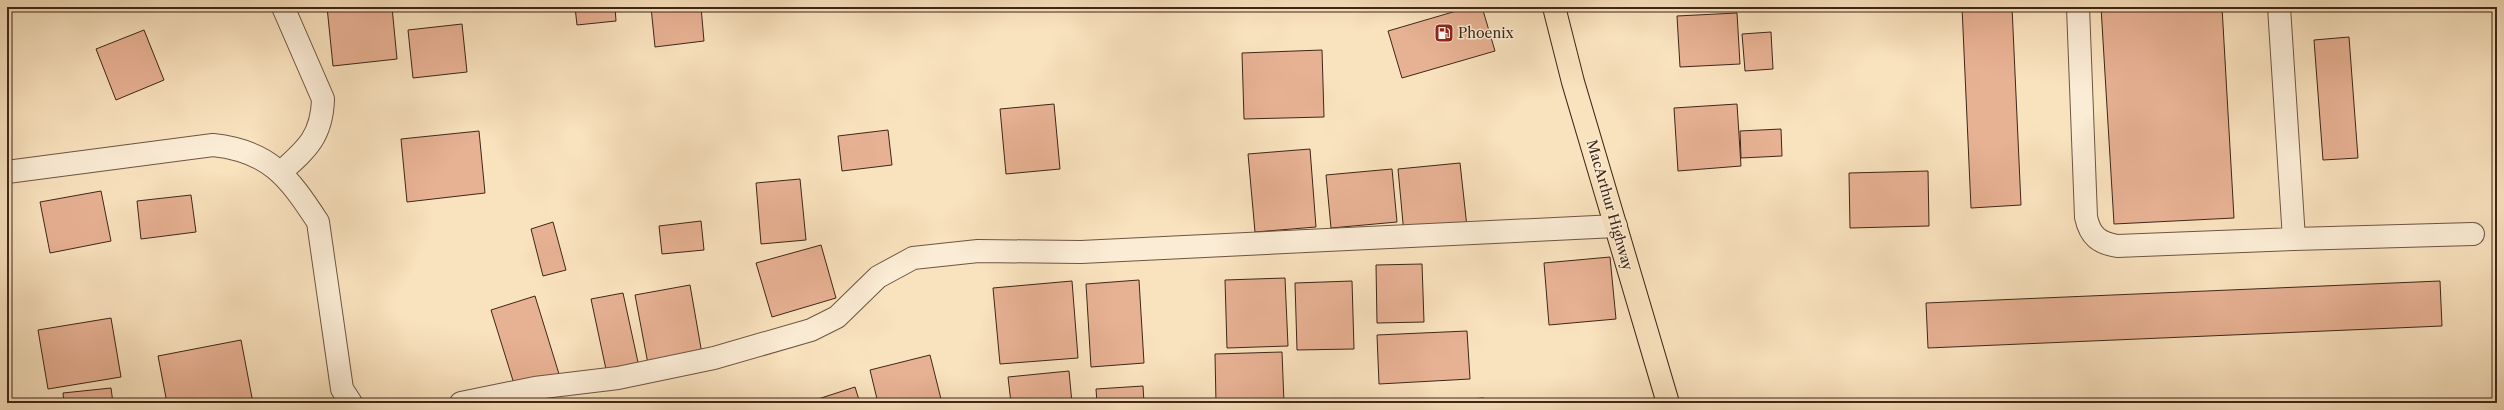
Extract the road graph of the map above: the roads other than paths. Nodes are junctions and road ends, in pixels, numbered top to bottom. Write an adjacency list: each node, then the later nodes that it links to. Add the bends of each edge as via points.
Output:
1 (283, 7): 6 (street, via 323,99 318,132 305,150)
2 (1554, 7): 7 (highway, MacArthur Highway)
3 (2078, 7): 9 (street, via 2086,217 2088,228 2095,239 2117,246)
4 (2279, 7): 9 (street)
5 (7, 172): 6 (street, via 213,145 237,148 256,156)
6 (281, 172): 10 (street, via 318,222 342,389)
7 (1616, 226): 11 (street, via 1089,252 978,251 913,258 878,277 836,318 811,330 700,361 618,378 535,388); 12 (highway, MacArthur Highway)
8 (2473, 234): 9 (street)
9 (2294, 239)
10 (350, 403)
11 (461, 403)
12 (1668, 403)

